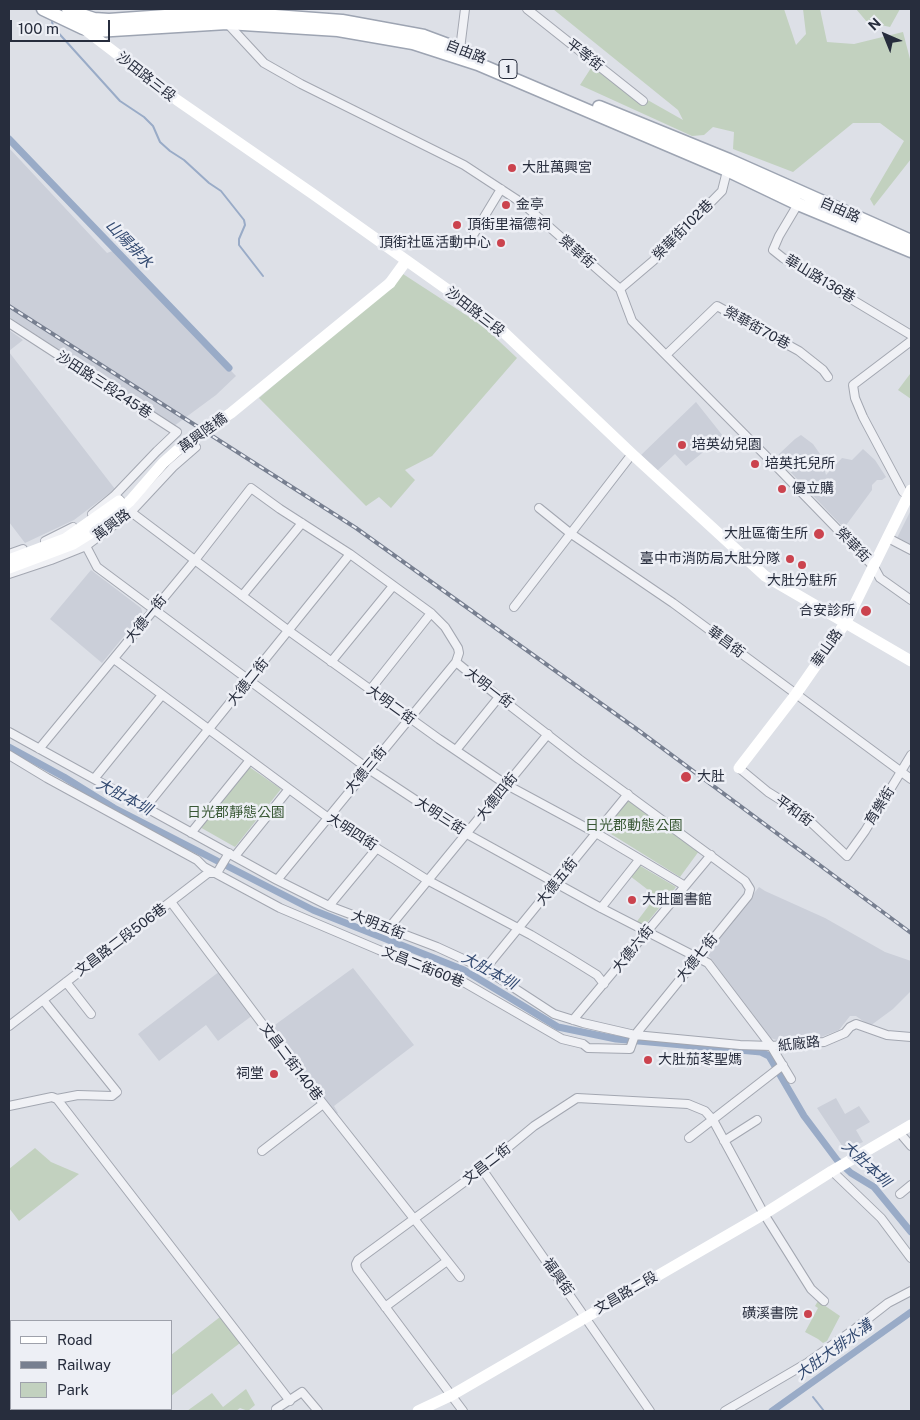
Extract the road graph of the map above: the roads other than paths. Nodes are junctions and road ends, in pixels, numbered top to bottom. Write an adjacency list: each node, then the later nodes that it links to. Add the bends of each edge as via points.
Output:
1 (43, 9): 6 (main road, 沙田路三段 / 1)
2 (465, 9): 8 (street)
3 (527, 9): 9 (street, 平等街)
4 (73, 12): 5 (main road, 自由路 / 1, via 109,20); 6 (street)
5 (222, 14): 6 (main road, 自由路 / 1, via 111,30); 7 (main road, 自由路 / 1, via 338,30); 11 (street, 榮華街, via 264,63 464,165)
6 (83, 28): 16 (street, 沙田路三段, via 177,100)
7 (355, 28): 8 (main road, 自由路 / 1, via 424,36); 10 (main road, 自由路 / 1, via 478,64)
8 (460, 49): 10 (main road, 自由路 / 1)
9 (643, 101)
10 (728, 165): 12 (main road, 自由路 / 1); 14 (main road, 自由路 / 1); 18 (street, 榮華街102巷, via 722,190 653,261)
11 (501, 189): 13 (street); 18 (street, 榮華街, via 522,203)
12 (798, 204): 15 (main road, 自由路 / 1); 20 (street, 華山路136巷, via 773,250)
13 (472, 237)
14 (911, 241)
15 (911, 251)
16 (406, 261): 17 (street); 26 (street, 沙田路三段, via 493,322)
17 (389, 281): 40 (street, 萬興陸橋, bridge, via 235,401 177,440 113,506 65,539); 43 (street, 萬興陸橋, bridge, via 231,413 182,446 130,501 97,529 73,544)
18 (620, 289): 22 (street, 榮華街, via 632,321)
19 (9, 323): 25 (street, 沙田路三段245巷, via 177,432)
20 (911, 336)
21 (911, 341): 29 (street, 華山路, via 853,385 863,417)
22 (666, 355): 23 (street, 榮華街70巷, via 717,306 799,351); 42 (street, 榮華街)
23 (828, 377)
24 (196, 447): 27 (street, 萬興路)
25 (157, 450): 27 (street); 30 (street, 萬興路)
26 (632, 454): 34 (street); 51 (street, 沙田路三段, via 765,576)
27 (173, 467): 32 (street, 萬興路)
28 (251, 488): 33 (street, 大明一街); 41 (street, 大德一街)
29 (907, 491): 35 (street, 華山路)
30 (115, 495): 32 (street, 大明二街); 38 (street, 萬興路, via 86,520 39,544)
31 (539, 508): 34 (street, 華昌街)
32 (131, 512): 36 (street, 萬興路); 41 (street, 大明二街)
33 (302, 523): 39 (street, 大明一街); 46 (street)
34 (570, 533): 48 (street); 59 (street, 華昌街, via 673,603)
35 (888, 538): 37 (street); 42 (street, 華山路)
36 (86, 546): 44 (street, 萬興路); 49 (street, 大明三街, via 97,567)
37 (911, 550)
38 (9, 554)
39 (350, 554): 45 (street, 大明一街); 52 (street, 大德二街)
40 (9, 560)
41 (195, 560): 46 (street, 大明二街); 49 (street, 大德一街)
42 (874, 567): 47 (street, 榮華街, via 880,578); 51 (street, 華山路)
43 (9, 568)
44 (9, 574)
45 (393, 586): 50 (street, 大明一街); 55 (street)
46 (242, 596): 52 (street, 大明二街)
47 (911, 600)
48 (514, 607)
49 (155, 608): 53 (street, 大德一街); 57 (street, 大明三街)
50 (431, 613): 56 (street, 大明一街, via 445,627 458,648); 58 (street)
51 (846, 622): 54 (street, 沙田路三段); 59 (street, 華山路)
52 (289, 632): 55 (street, 大明二街); 57 (street, 大德二街)
53 (114, 659): 60 (street, 大明四街); 66 (street, 大德一街)
54 (911, 660)
55 (331, 662): 58 (street, 大明二街)
56 (456, 662): 61 (street, 大明一街); 62 (street, 大德三街)
57 (249, 681): 63 (street, 大德二街); 71 (street, 大明三街)
58 (370, 690): 62 (street, 大明二街)
59 (796, 694): 72 (street, 華山路); 73 (street, 華昌街)
60 (162, 695): 63 (street, 大明四街); 74 (street)
61 (499, 697): 65 (street, 大明一街); 67 (street)
62 (409, 718): 67 (street, 大明二街); 71 (street, 大德三街)
63 (210, 729): 70 (street, 大明四街); 79 (street, 大德二街)
64 (9, 732): 66 (street, 大明五街)
65 (548, 734): 76 (street, 大德四街); 78 (street, 大明一街)
66 (39, 749): 74 (street, 大明五街)
67 (456, 750): 76 (street, 大明二街)
68 (9, 755): 89 (street, 文昌二街60巷)
69 (911, 755): 73 (street, 育樂街)
70 (250, 760): 77 (street, 大明四街); 81 (street)
71 (367, 768): 80 (street, 大德三街); 82 (street, 大明三街)
72 (739, 768): 87 (street, 平和街, via 800,812)
73 (901, 772): 75 (street, 華昌街); 87 (street, 育樂街)
74 (94, 779): 79 (street, 大明五街)
75 (911, 779)
76 (507, 785): 82 (street, 大德四街); 83 (street, 大明二街)
77 (289, 789): 80 (street, 大明四街); 85 (street)
78 (628, 794): 83 (street, 大德五街); 86 (street, 大明一街)
79 (145, 808): 81 (street, 大明五街)
80 (328, 817): 84 (street, 大明四街); 90 (street, 大德三街)
81 (191, 833): 85 (street, 大明五街)
82 (467, 834): 91 (street, 大德四街); 93 (street, 大明三街)
83 (596, 834): 88 (street, 大明二街); 93 (street, 大德五街)
84 (377, 848): 91 (street, 大明四街); 96 (street)
85 (232, 855): 89 (street); 90 (street, 大明五街)
86 (711, 855): 92 (street, 大明一街); 94 (street, 大德六街)
87 (847, 856)
88 (638, 860): 94 (street, 大明二街); 97 (street)
89 (217, 873): 95 (street, 文昌路二段506巷, via 208,873); 109 (street, 文昌二街60巷, via 280,908 460,980 562,1039 588,1048 630,1050)
90 (277, 880): 96 (street, 大明五街)
91 (429, 881): 98 (street, 大明四街); 99 (street, 大德四街)
92 (745, 881): 101 (street, 大德七街, via 750,889 748,896)
93 (556, 884): 97 (street, 大明三街); 98 (street, 大德五街)
94 (685, 886): 100 (street, 大德六街)
95 (171, 902): 103 (street, 文昌路二段506巷); 115 (street, 文昌二街140巷)
96 (329, 906): 99 (street, 大明五街)
97 (601, 908): 100 (street, 大明三街)
98 (518, 929): 102 (street, 大德五街); 104 (street, 大明四街, via 597,975)
99 (388, 930): 102 (street, 大明五街)
100 (646, 932): 101 (street, 大明三街); 104 (street, 大德六街)
101 (697, 957): 109 (street, 大德七街); 111 (street, 大明三街, via 708,963)
102 (486, 969): 107 (street, 大明五街, via 554,1014)
103 (66, 982): 105 (street, 文昌路二段506巷); 106 (street)
104 (604, 984): 107 (street, 大德六街)
105 (43, 1000): 108 (street, 文昌路二段506巷); 114 (street, via 117,1092 112,1096 78,1095)
106 (92, 1014)
107 (573, 1020): 109 (street, 大明五街)
108 (9, 1026)
109 (635, 1035): 111 (street, 大明五街)
110 (911, 1036): 111 (street, 紙廠路, via 887,1035 856,1024 824,1042)
111 (771, 1046): 112 (street, 大明三街)
112 (783, 1066): 113 (street, 大明三街); 117 (street)
113 (791, 1079)
114 (58, 1099): 116 (street, via 52,1097); 139 (street)
115 (323, 1104): 124 (street); 130 (street, 文昌二街140巷)
116 (9, 1106)
117 (713, 1120): 121 (street); 122 (street, 文昌二街); 125 (street, 文昌二街, via 705,1111 688,1104 577,1098 534,1126)
118 (757, 1120): 122 (street)
119 (911, 1125): 120 (street, 文昌路二段)
120 (899, 1132): 123 (street); 126 (street, 文昌路二段)
121 (689, 1138)
122 (724, 1141): 129 (street, 文昌二街)
123 (911, 1146)
124 (262, 1150)
125 (482, 1168): 130 (street, 文昌二街); 137 (street, 福興街)
126 (832, 1171): 129 (street, 文昌路二段); 131 (street, via 881,1218)
127 (911, 1185): 128 (street)
128 (900, 1194)
129 (764, 1214): 135 (street, 文昌二街, via 811,1289); 137 (street, 文昌路二段)
130 (414, 1219): 132 (street, 文昌二街140巷); 136 (street, 文昌二街, via 356,1264)
131 (911, 1258)
132 (448, 1262): 133 (street, 文昌二街140巷); 136 (street)
133 (460, 1277)
134 (911, 1291): 145 (street, via 888,1303 807,1363)
135 (824, 1301)
136 (385, 1307): 138 (street, 文昌二街)
137 (586, 1317): 138 (street, 文昌路二段); 144 (street, 福興街)
138 (452, 1395): 142 (street, 文昌路二段); 143 (street, 文昌二街)
139 (290, 1400): 140 (street); 141 (street, via 302,1392)
140 (276, 1409)
141 (318, 1411)
142 (418, 1411)
143 (463, 1411)
144 (650, 1411)
145 (725, 1411)

